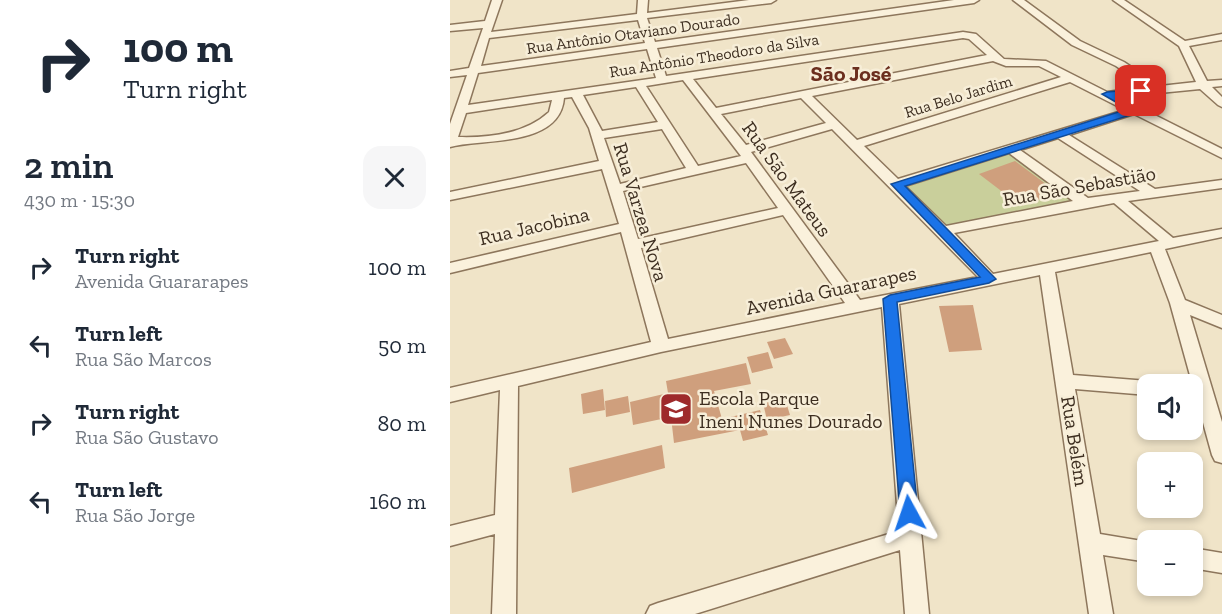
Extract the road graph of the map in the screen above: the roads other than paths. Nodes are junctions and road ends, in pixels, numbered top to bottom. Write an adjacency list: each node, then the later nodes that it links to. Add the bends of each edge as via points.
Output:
1 (497, 0): 10 (street)
2 (643, 0): 9 (street)
3 (771, 0): 7 (street)
4 (974, 0): 8 (street, Rua Antônio Otaviano Dourado)
5 (1018, 0): 25 (street, via 1076,43 1120,64)
6 (1118, 0): 14 (street)
7 (752, 1): 9 (street)
8 (933, 3): 15 (street, Rua Antônio Otaviano Dourado)
9 (642, 16): 12 (street); 15 (street)
10 (489, 24): 11 (street); 12 (street)
11 (450, 28)
12 (485, 36): 17 (street)
13 (1222, 37): 14 (street)
14 (1183, 44): 24 (street)
15 (650, 45): 17 (street, Rua Antônio Otaviano Dourado); 21 (street)
16 (995, 57): 19 (street, Rua Antônio Theodoro da Silva, via 972,36 963,35); 20 (street, via 1006,64 1037,61); 29 (street)
17 (474, 71): 18 (street, Rua Antônio Otaviano Dourado); 31 (street)
18 (450, 74)
19 (685, 76): 21 (street, Rua Antônio Theodoro da Silva); 33 (street, Rua São Mateus)
20 (1070, 78): 27 (street); 41 (street, Rua Belo Jardim)
21 (662, 80): 22 (street, Rua Antônio Theodoro da Silva)
22 (639, 83): 26 (street, Rua Antônio Theodoro da Silva); 34 (street)
23 (1222, 83): 24 (street)
24 (1203, 85): 25 (street); 30 (street)
25 (1158, 90): 27 (street)
26 (576, 93): 28 (street, Rua Antônio Theodoro da Silva); 37 (street, Rua Varzea Nova)
27 (1107, 94): 32 (street)
28 (558, 95): 31 (street, Rua Antônio Theodoro da Silva); 39 (street, via 558,106 551,117 528,129 505,138)
29 (804, 95): 33 (street); 35 (street)
30 (1222, 103)
31 (461, 110): 39 (street)
32 (1136, 110): 36 (street); 40 (street)
33 (713, 112): 43 (street, Rua São Mateus)
34 (665, 124): 37 (street); 46 (street)
35 (833, 125): 41 (street); 43 (street)
36 (1060, 134): 42 (street); 50 (street)
37 (597, 135): 45 (street, Rua Varzea Nova)
38 (1222, 140): 40 (street)
39 (450, 142)
40 (1199, 142): 44 (street)
41 (855, 145): 47 (street)
42 (1011, 149): 47 (street); 53 (street)
43 (746, 154): 46 (street); 54 (street, Rua São Mateus)
44 (1222, 154)
45 (605, 164): 49 (street, Rua Varzea Nova); 51 (street)
46 (694, 170): 49 (street)
47 (897, 184): 56 (street)
48 (1222, 184): 50 (street, Rua São Sebastião)
49 (614, 189): 55 (street, Rua Varzea Nova)
50 (1150, 192): 52 (street, Rua São Sebastião)
51 (450, 196)
52 (1117, 199): 53 (street, Rua São Sebastião); 58 (street)
53 (1085, 203): 56 (street, Rua São Sebastião)
54 (787, 210): 59 (street); 65 (street, Rua São Mateus)
55 (627, 226): 59 (street, Rua Varzea Nova); 60 (street, Rua Jacobina)
56 (943, 231): 62 (street)
57 (1220, 235): 58 (street, Avenida Guararapes)
58 (1163, 244): 61 (street, Avenida Guararapes); 64 (street)
59 (633, 245): 67 (street, Rua Varzea Nova)
60 (450, 268)
61 (1047, 268): 62 (street, Avenida Guararapes); 70 (street, Rua Belém)
62 (989, 279): 63 (street, Avenida Guararapes)
63 (890, 299): 65 (street, Avenida Guararapes); 78 (street)
64 (1178, 303): 66 (street); 68 (street)
65 (856, 306): 67 (street, Avenida Guararapes)
66 (1222, 322)
67 (661, 346): 69 (street, Avenida Guararapes)
68 (1194, 374)
69 (509, 380): 72 (street, Avenida Guararapes); 76 (street)
70 (1066, 381): 71 (street); 79 (street, Rua Belém)
71 (1137, 387)
72 (450, 394)
73 (1203, 402): 74 (street)
74 (1218, 429): 75 (street)
75 (1222, 454)
76 (507, 522): 77 (street); 83 (street)
77 (450, 536)
78 (911, 537): 84 (street); 85 (street)
79 (1091, 543): 80 (street); 86 (street, Rua Belém)
80 (1137, 550)
81 (1203, 560): 82 (street)
82 (1222, 563)
83 (504, 614)
84 (658, 614)
85 (917, 614)
86 (1101, 614)

